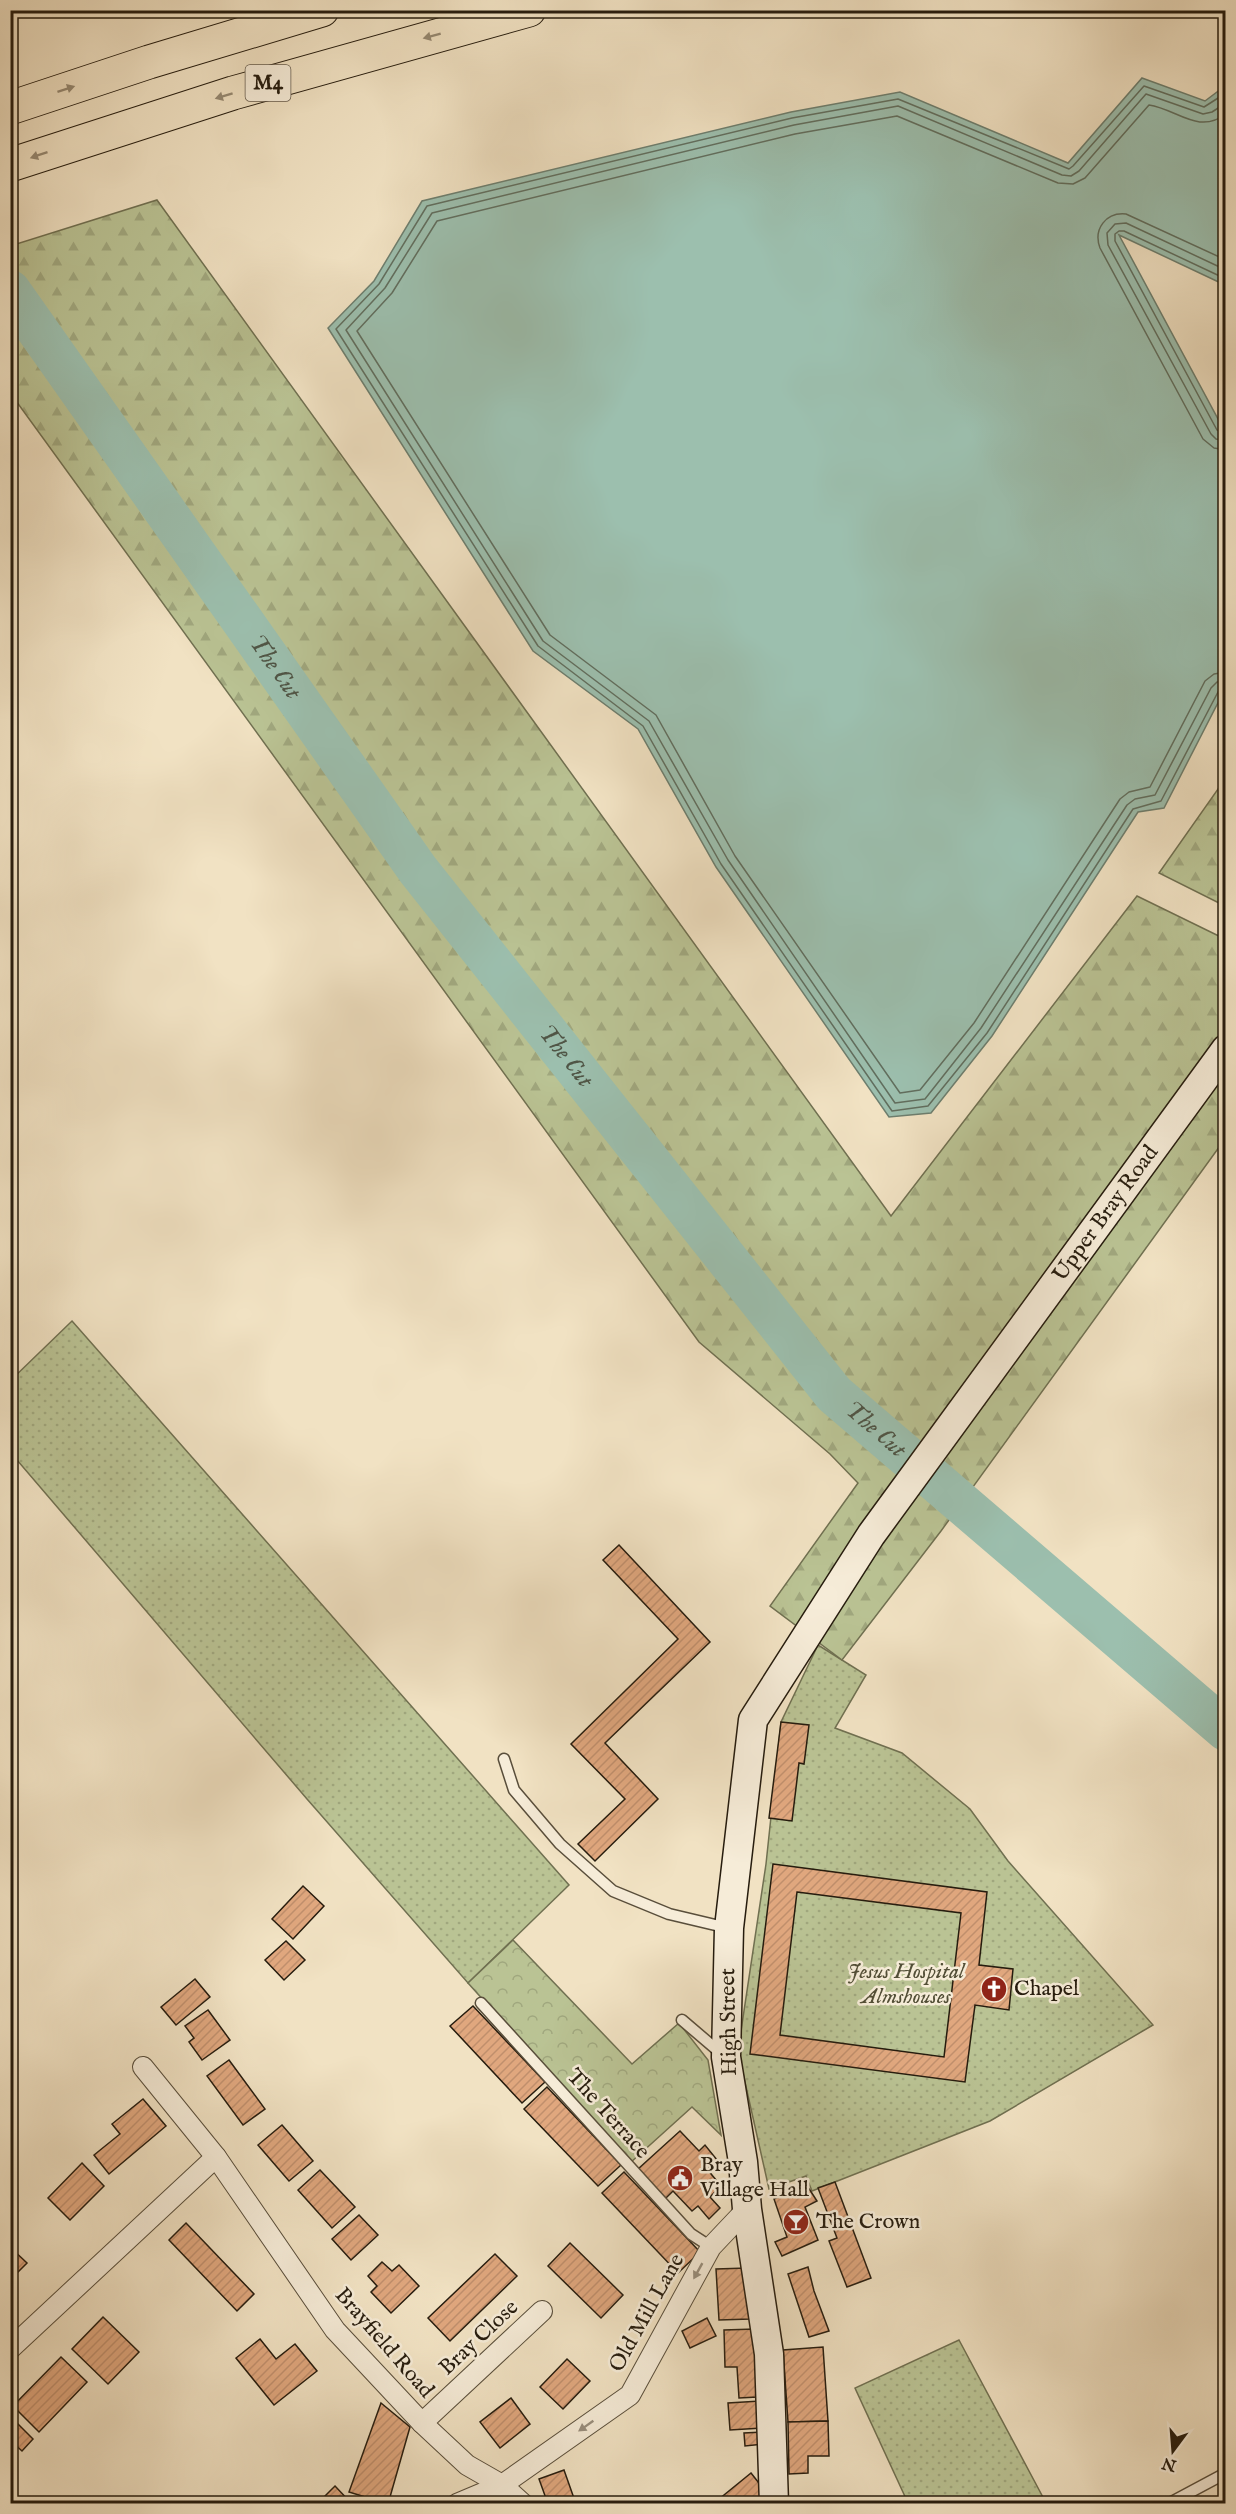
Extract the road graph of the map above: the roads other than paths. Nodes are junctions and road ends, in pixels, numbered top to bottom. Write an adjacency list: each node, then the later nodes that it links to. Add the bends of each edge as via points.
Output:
1 (322, 10): 3 (highway, M4, one-way to 1)
2 (529, 10): 4 (highway, M4, one-way to 4, via 253,87)
3 (10, 108)
4 (10, 165)
5 (1226, 1049): 6 (main road, Upper Bray Road, via 871,1535)
6 (753, 1720): 8 (main road, High Street)
7 (504, 1759): 8 (lane, via 514,1790 560,1844 613,1891 669,1914)
8 (729, 1928): 11 (main road, High Street)
9 (481, 2003): 15 (lane, The Terrace, via 691,2234)
10 (682, 2020): 11 (lane)
11 (726, 2057): 14 (main road, High Street)
12 (143, 2067): 13 (street, Brayfield Road)
13 (216, 2157): 17 (street); 18 (street, Brayfield Road, via 335,2330)
14 (747, 2210): 15 (street, Old Mill Lane); 23 (main road, High Street, via 769,2354)
15 (711, 2247): 20 (street, Old Mill Lane, one-way to 20, via 630,2395)
16 (542, 2311): 18 (street, Bray Close)
17 (10, 2349)
18 (422, 2423): 20 (street, Brayfield Road, via 467,2464)
19 (1226, 2473): 24 (lane)
20 (502, 2485): 21 (street, Old Mill Lane); 22 (street, Brayfield Road)
21 (458, 2504)
22 (523, 2504)
23 (774, 2504)
24 (1167, 2504)

